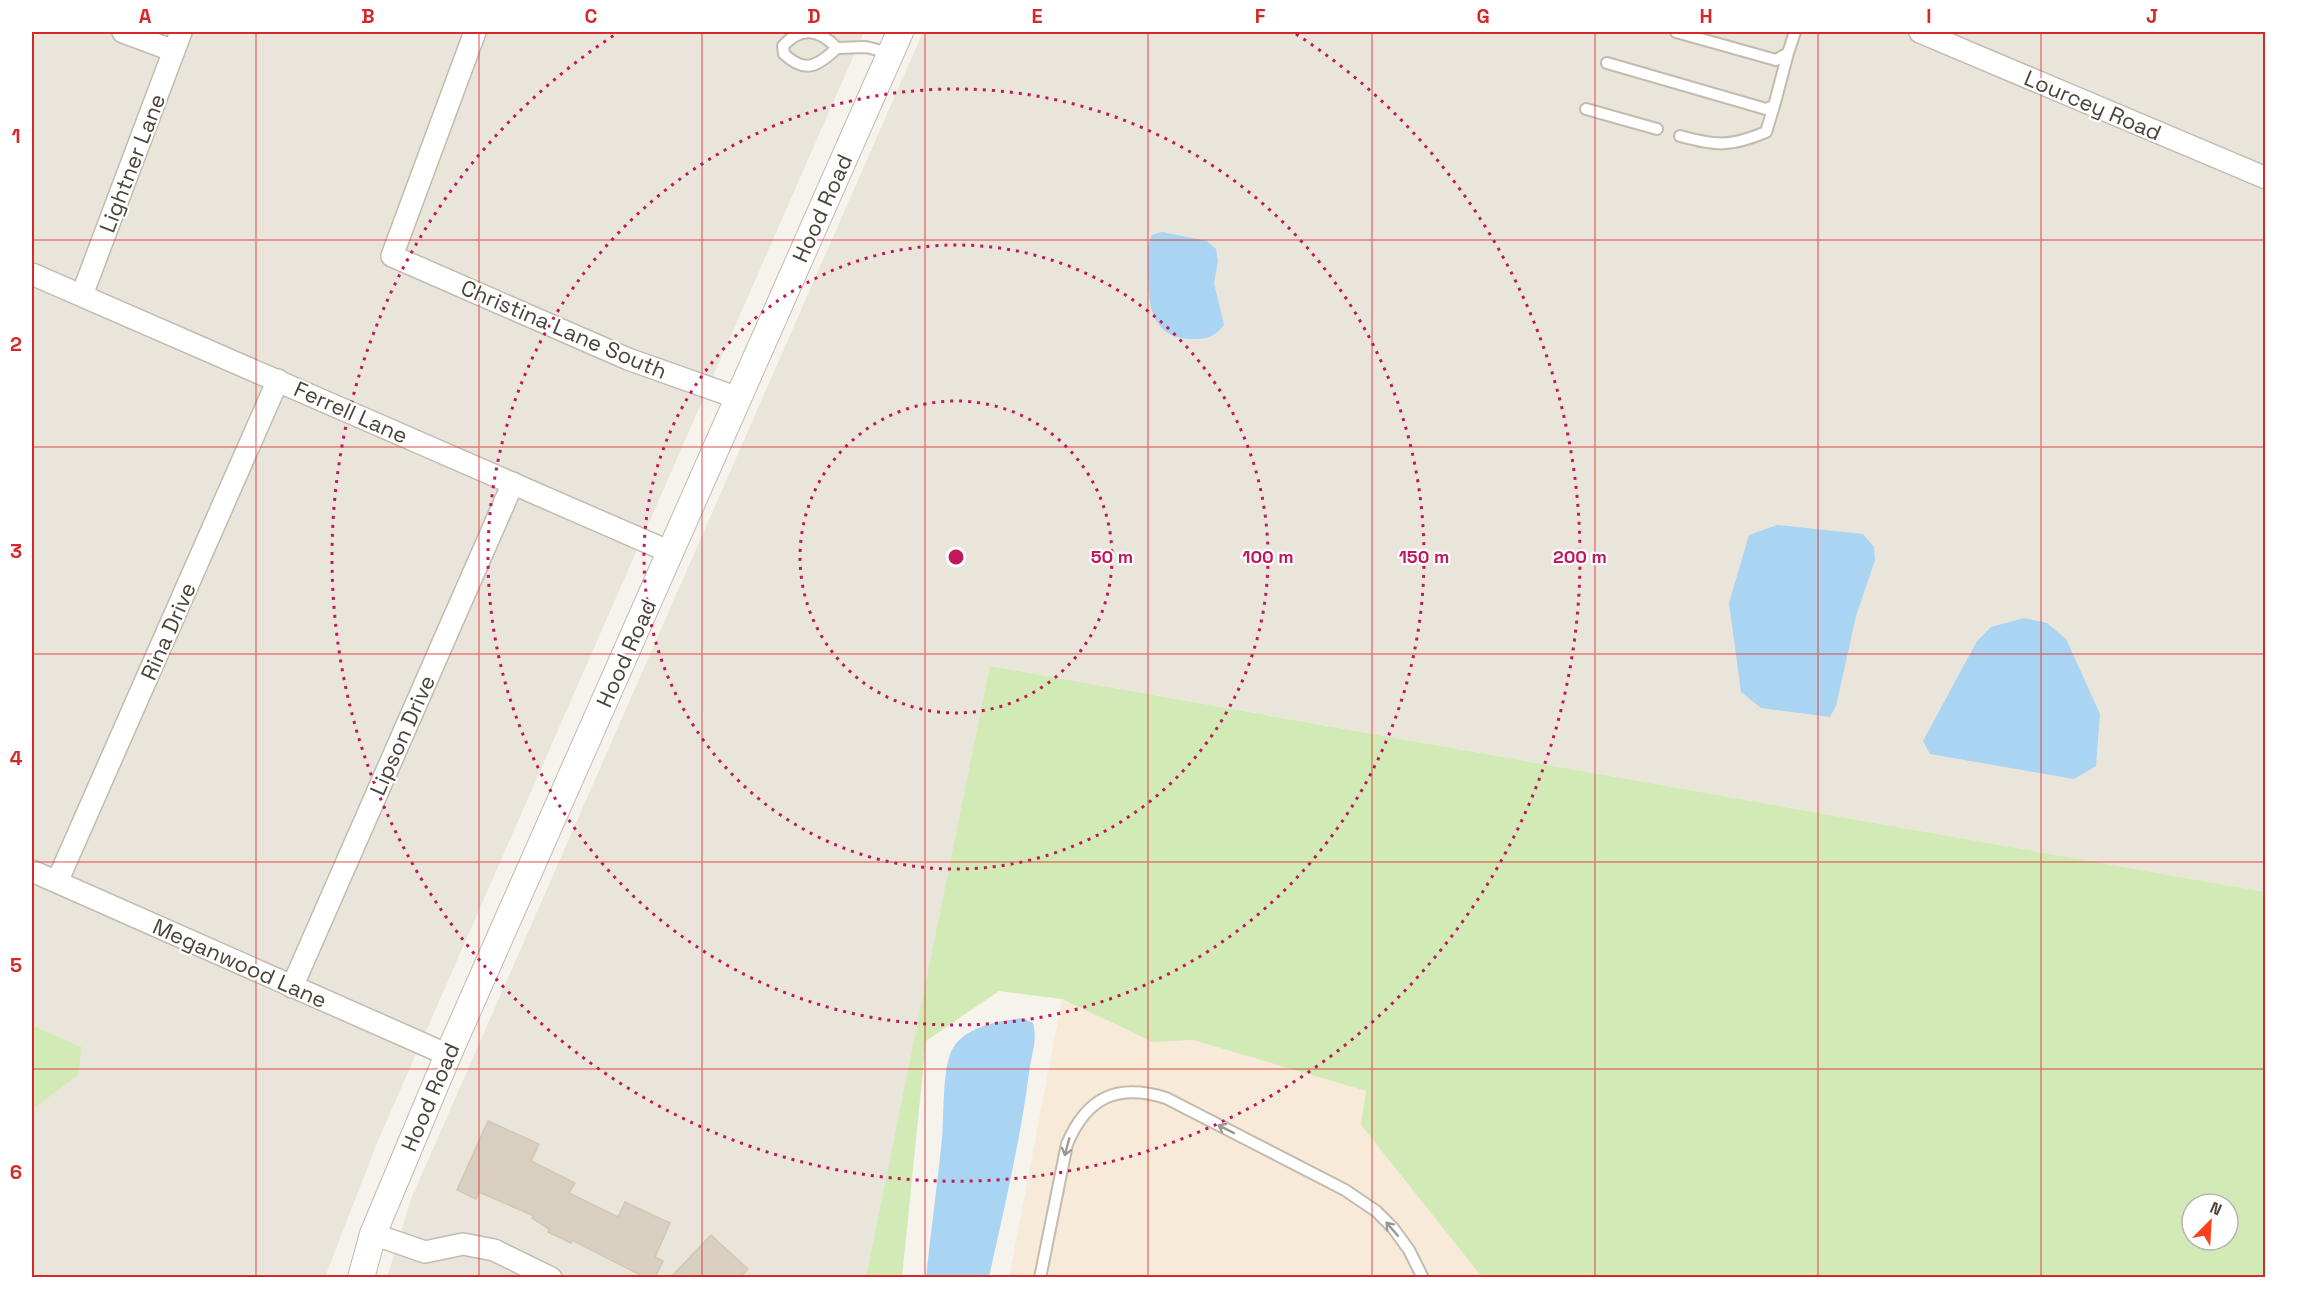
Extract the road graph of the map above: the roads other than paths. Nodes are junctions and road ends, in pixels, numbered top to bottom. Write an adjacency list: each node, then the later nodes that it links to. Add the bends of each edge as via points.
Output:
1 (123, 32): 9 (street)
2 (182, 32): 9 (street, Lightner Lane)
3 (475, 32): 20 (street, Christina Lane South, via 392,256 628,359)
4 (1676, 32): 10 (lane, via 1776,60)
5 (1795, 32): 10 (lane)
6 (1920, 32): 16 (street, Lourcey Road)
7 (895, 42): 8 (lane); 20 (street, Hood Road)
8 (837, 48): 8 (lane, via 813,32 801,32 783,46 784,54 794,63 809,66 821,63)
9 (174, 51): 18 (street, Lightner Lane)
10 (1788, 53): 12 (lane)
11 (1607, 63): 12 (lane, via 1766,109)
12 (1774, 106): 15 (lane, via 1766,132 1740,143 1707,144)
13 (1586, 110): 14 (lane)
14 (1657, 129)
15 (1680, 136)
16 (2265, 178)
17 (32, 274): 18 (street, Ferrell Lane)
18 (82, 295): 19 (street, Ferrell Lane)
19 (278, 380): 21 (street, Ferrell Lane); 24 (street, Rina Drive)
20 (738, 398): 22 (street, Hood Road)
21 (513, 483): 22 (street, Ferrell Lane); 25 (street, Lipson Drive)
22 (670, 552): 26 (street, Hood Road)
23 (32, 871): 24 (street, Meganwood Lane)
24 (57, 882): 25 (street, Meganwood Lane)
25 (292, 987): 26 (street, Meganwood Lane)
26 (448, 1055): 27 (street, Hood Road)
27 (373, 1234): 28 (street, Hood Road); 29 (street, via 425,1252 463,1244 494,1250)
28 (361, 1278)
29 (551, 1278)
30 (1040, 1278): 31 (lane, one-way to 30, via 1393,1228 1345,1190 1166,1098 1144,1091 1120,1092 1104,1098 1075,1125 1067,1144)
31 (1424, 1278)

